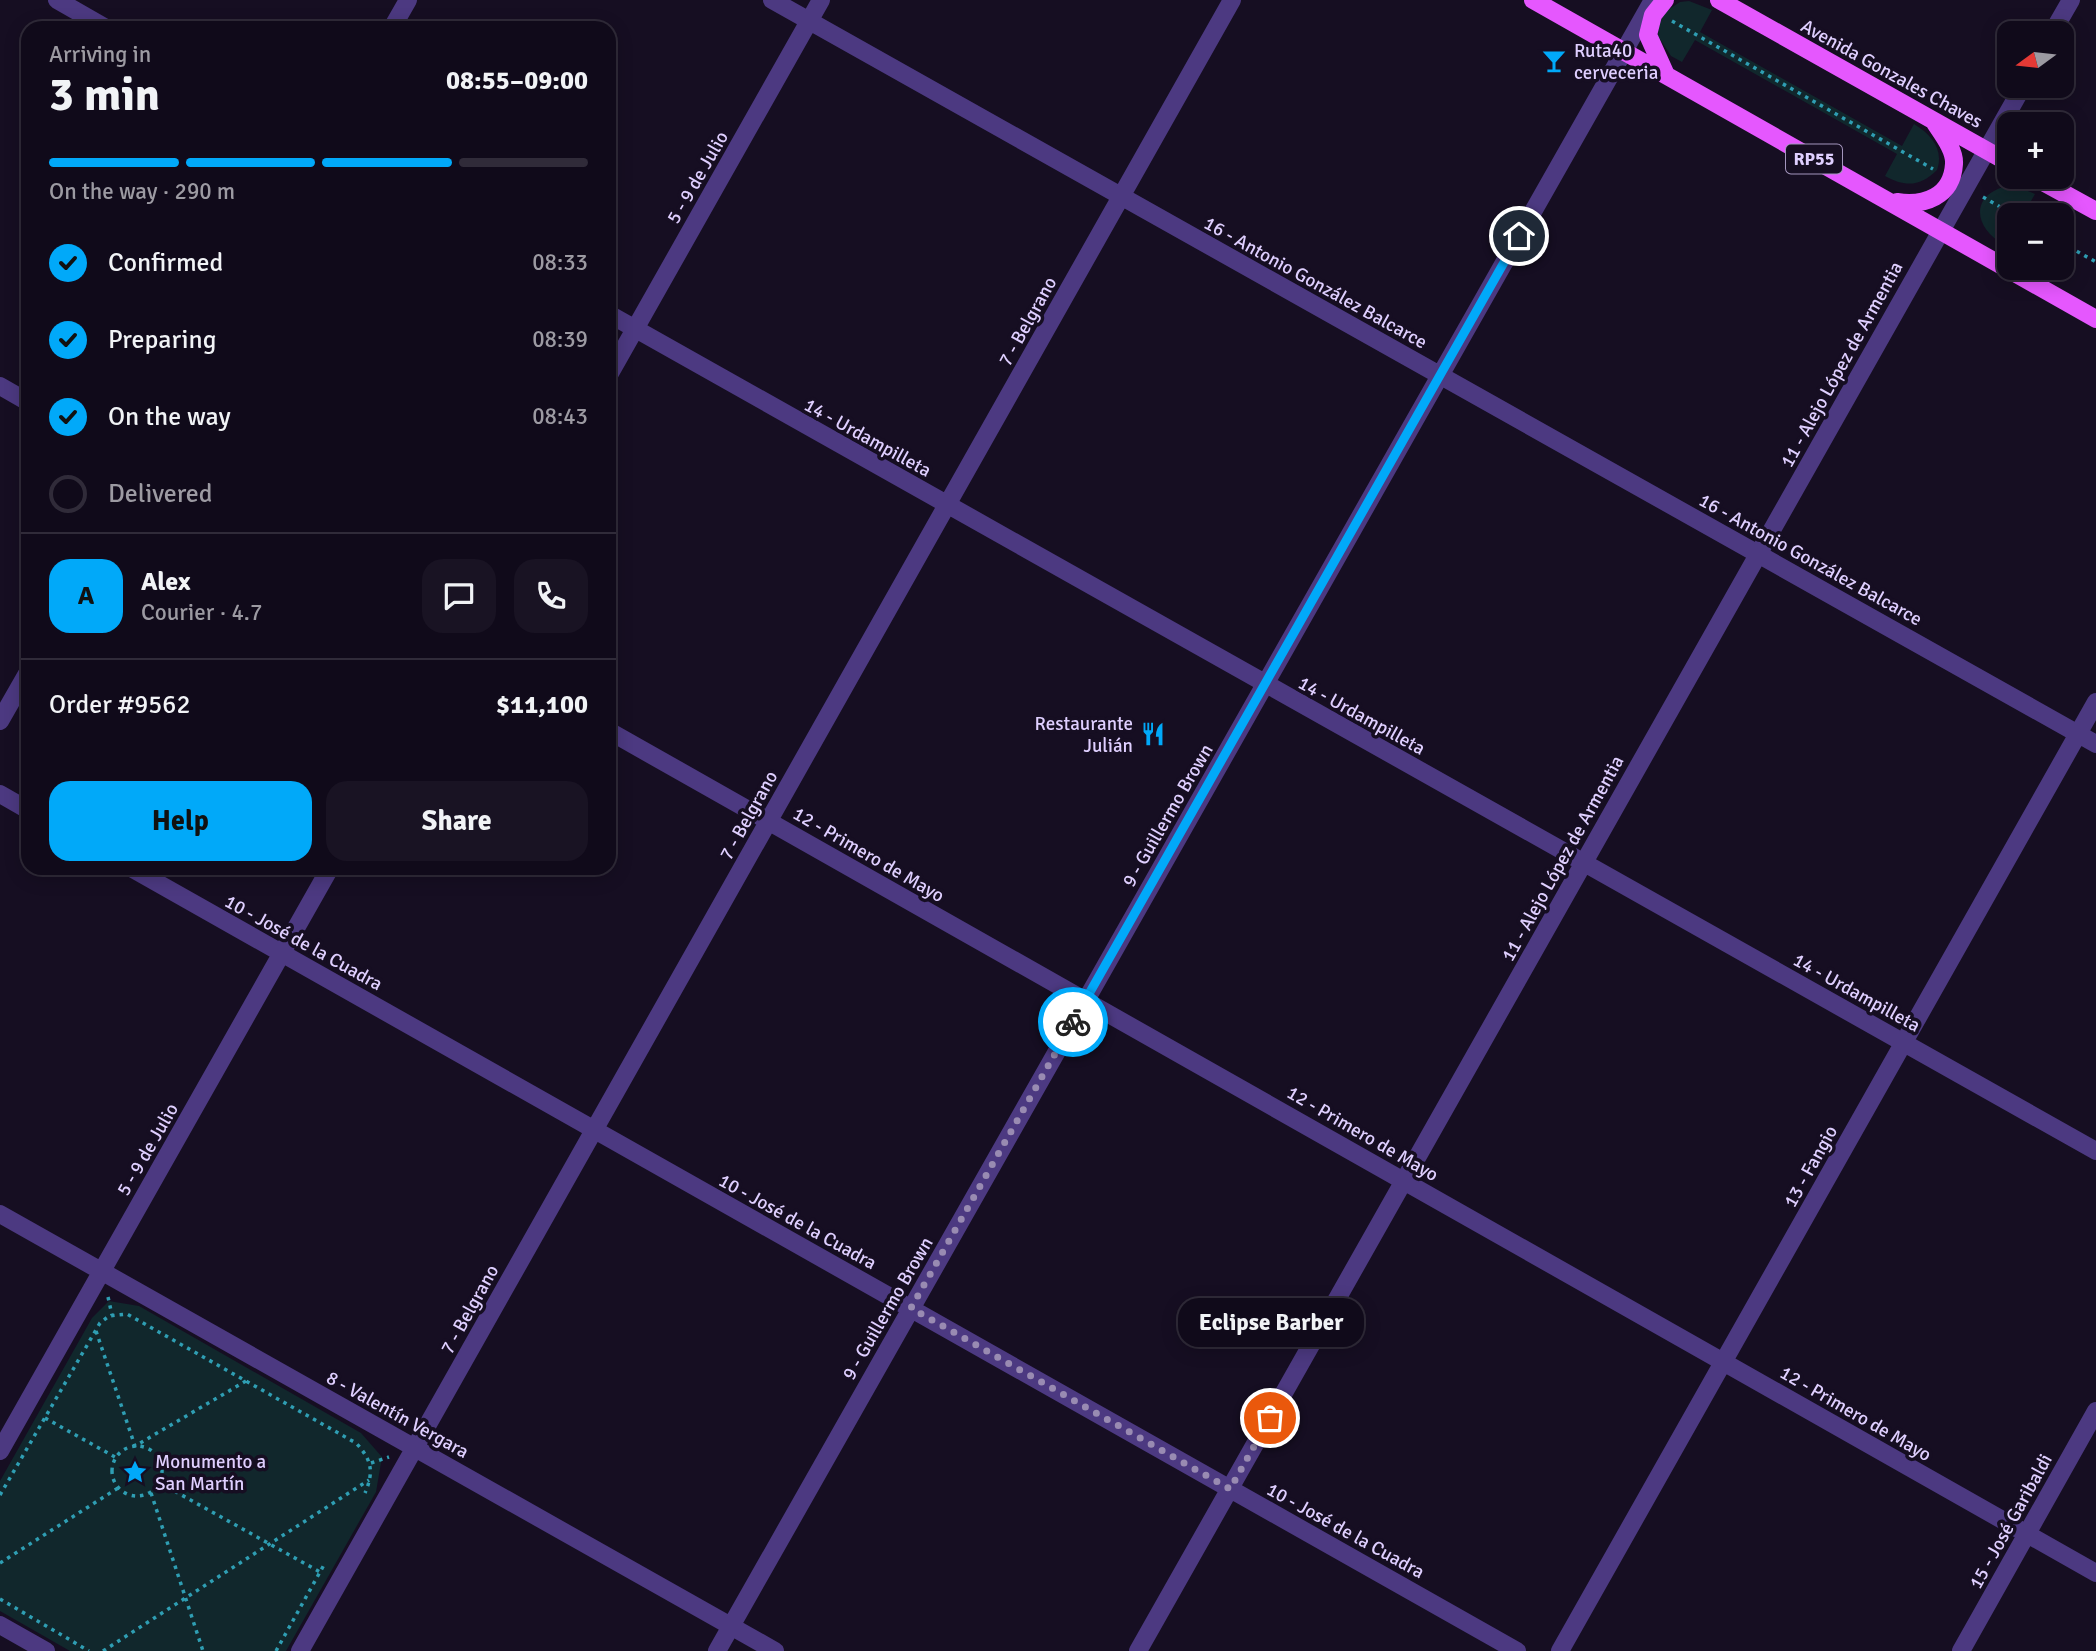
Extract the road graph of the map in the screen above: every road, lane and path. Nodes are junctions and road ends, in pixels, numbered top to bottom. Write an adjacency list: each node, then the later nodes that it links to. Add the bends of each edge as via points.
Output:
1 (57, 0): 10 (street)
2 (408, 0): 11 (street)
3 (772, 0): 12 (street, 16 - Antonio González Balcarce)
4 (821, 0): 12 (street, 5 - 9 de Julio)
5 (1232, 0): 22 (street, 7 - Belgrano)
6 (1533, 0): 14 (main road, RP55)
7 (1718, 0): 17 (main road, Avenida Gonzales Chaves)
8 (2071, 0): 13 (street)
9 (1658, 4): 14 (street, 9 - Guillermo Brown); 15 (main road, via 1648,35); 20 (path)
10 (94, 21)
11 (396, 21)
12 (809, 21): 22 (street, 16 - Antonio González Balcarce); 31 (street, 5 - 9 de Julio)
13 (2059, 21)
14 (1623, 51): 15 (main road, RP55); 33 (street, 9 - Guillermo Brown)
15 (1667, 76): 23 (main road, RP55)
16 (2016, 98): 18 (street, 11 - Alejo López de Armentia)
17 (1933, 120): 18 (main road, Avenida Gonzales Chaves); 20 (main road, via 1948,143)
18 (1986, 150): 19 (main road, Avenida Gonzales Chaves); 20 (street, 11 - Alejo López de Armentia)
19 (1997, 156)
20 (1957, 183): 23 (main road, via 1935,200 1915,205); 24 (path); 26 (street, 11 - Alejo López de Armentia)
21 (2056, 189): 25 (main road)
22 (1121, 197): 33 (street, 16 - Antonio González Balcarce); 36 (street, 7 - Belgrano)
23 (1887, 200): 26 (main road, RP55)
24 (1997, 205)
25 (2096, 211)
26 (1941, 231): 30 (main road, RP55); 37 (street, 11 - Alejo López de Armentia)
27 (2074, 250): 28 (path)
28 (2096, 262)
29 (616, 318): 31 (street, 14 - Urdampilleta)
30 (2096, 319)
31 (635, 329): 32 (street, 5 - 9 de Julio); 36 (street, 14 - Urdampilleta)
32 (616, 363)
33 (1440, 374): 37 (street, 16 - Antonio González Balcarce); 39 (street, 9 - Guillermo Brown)
34 (0, 386): 35 (street)
35 (21, 398)
36 (947, 505): 39 (street, 14 - Urdampilleta); 47 (street, 7 - Belgrano)
37 (1758, 554): 42 (street, 16 - Antonio González Balcarce); 48 (street, 11 - Alejo López de Armentia)
38 (21, 684): 41 (street)
39 (1265, 685): 48 (street, 14 - Urdampilleta); 52 (street, 9 - Guillermo Brown)
40 (2096, 702): 42 (street, 13 - Fangio)
41 (0, 721)
42 (2078, 734): 44 (street, 16 - Antonio González Balcarce); 53 (street, 13 - Fangio)
43 (616, 735): 47 (street, 12 - Primero de Mayo)
44 (2096, 744)
45 (0, 794): 46 (street)
46 (21, 806)
47 (769, 821): 52 (street, 12 - Primero de Mayo); 54 (street, 7 - Belgrano)
48 (1584, 862): 53 (street, 14 - Urdampilleta); 56 (street, 11 - Alejo López de Armentia)
49 (143, 875): 51 (street, 10 - José de la Cuadra)
50 (326, 875): 51 (street, 5 - 9 de Julio)
51 (282, 953): 54 (street, 10 - José de la Cuadra); 58 (street, 5 - 9 de Julio)
52 (1086, 1000): 56 (street, 12 - Primero de Mayo); 59 (street, 9 - Guillermo Brown)
53 (1904, 1043): 55 (street, 14 - Urdampilleta); 61 (street, 13 - Fangio)
54 (594, 1130): 59 (street, 10 - José de la Cuadra); 66 (street, 7 - Belgrano)
55 (2096, 1151)
56 (1404, 1181): 61 (street, 12 - Primero de Mayo); 72 (street, 11 - Alejo López de Armentia)
57 (0, 1214): 58 (street, 8 - Valentín Vergara)
58 (102, 1271): 66 (street, 8 - Valentín Vergara); 67 (street, 5 - 9 de Julio)
59 (911, 1308): 72 (street, 10 - José de la Cuadra); 85 (street, 9 - Guillermo Brown)
60 (96, 1330): 62 (path, via 109,1316 127,1314); 64 (path); 65 (path)
61 (1724, 1362): 76 (street, 12 - Primero de Mayo); 96 (street, 13 - Fangio)
62 (246, 1381): 65 (path); 69 (path, via 356,1443 371,1464)
63 (2096, 1411): 76 (street, 15 - José Garibaldi)
64 (45, 1418): 68 (path); 74 (path)
65 (135, 1446): 68 (path); 70 (path, via 158,1456 163,1472)
66 (415, 1448): 85 (street, 8 - Valentín Vergara); 91 (street, 7 - Belgrano)
67 (0, 1451)
68 (116, 1457): 71 (path, via 112,1476)
69 (370, 1479): 75 (path); 77 (path)
70 (160, 1483): 73 (path); 77 (path)
71 (118, 1488): 73 (path, via 135,1497); 79 (path)
72 (1230, 1489): 94 (street, 11 - Alejo López de Armentia); 95 (street, 10 - José de la Cuadra)
73 (151, 1493): 82 (path)
74 (0, 1495)
75 (360, 1502)
76 (2027, 1534): 81 (street, 12 - Primero de Mayo); 97 (street, 15 - José Garibaldi)
77 (270, 1544): 80 (path); 82 (path)
78 (327, 1560): 80 (path)
79 (0, 1563)
80 (320, 1572): 90 (path)
81 (2096, 1573)
82 (186, 1598): 88 (path); 89 (path)
83 (0, 1600): 87 (path)
84 (0, 1625): 86 (street)
85 (731, 1626): 92 (street, 9 - Guillermo Brown); 93 (street, 8 - Valentín Vergara)
86 (46, 1651)
87 (89, 1651)
88 (103, 1651)
89 (203, 1651)
90 (276, 1651)
91 (300, 1651)
92 (717, 1651)
93 (775, 1651)
94 (1138, 1651)
95 (1517, 1651)
96 (1560, 1651)
97 (1961, 1651)

